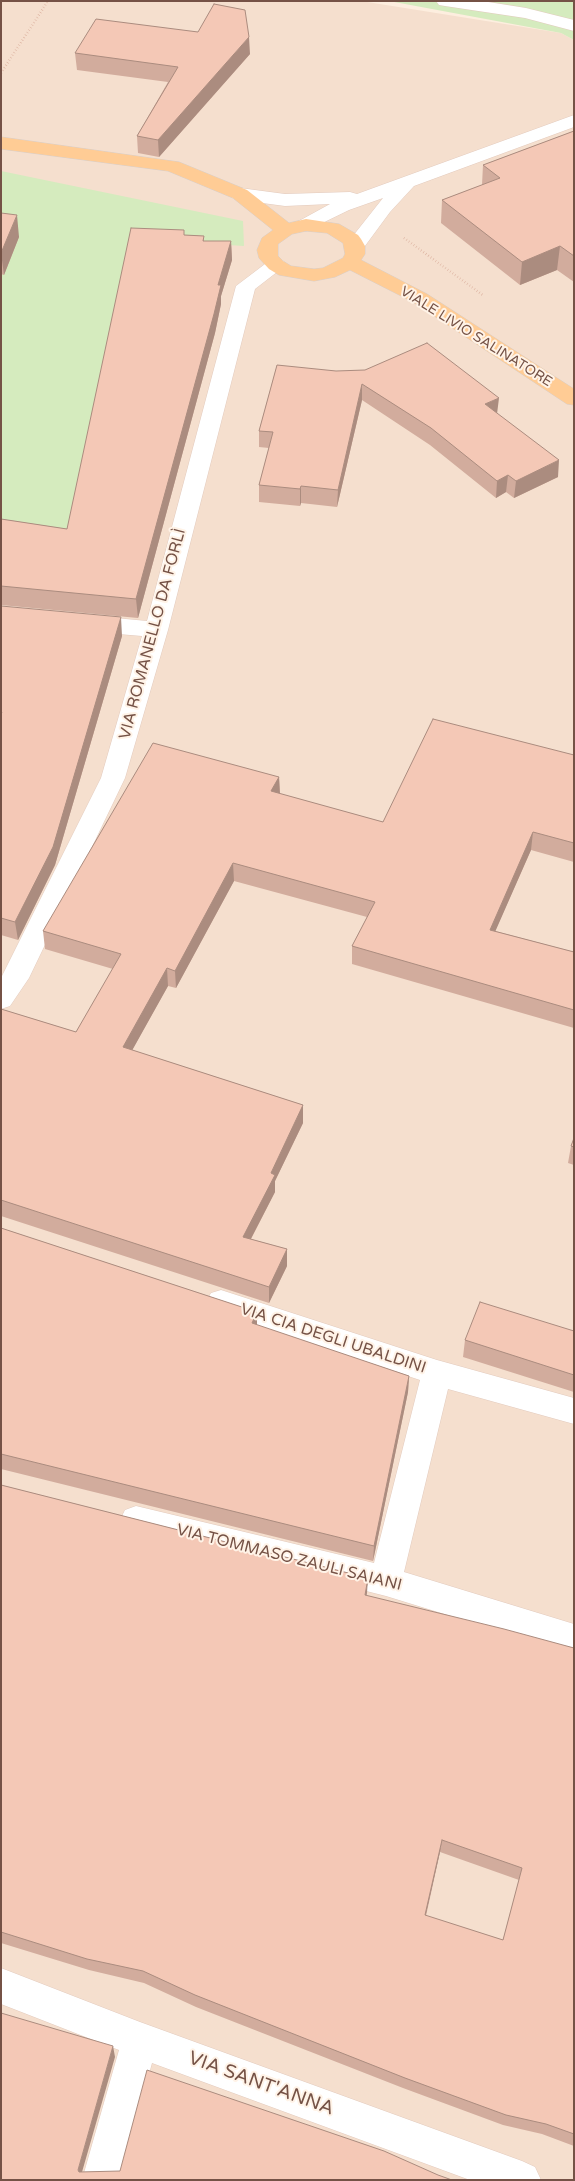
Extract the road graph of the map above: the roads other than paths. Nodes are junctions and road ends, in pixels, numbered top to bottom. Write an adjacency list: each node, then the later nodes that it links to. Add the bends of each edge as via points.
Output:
1 (445, 1): 3 (street)
2 (469, 1): 3 (street)
3 (493, 8): 4 (street)
4 (574, 26)
5 (574, 121): 7 (street)
6 (1, 143): 8 (main road, via 172,166)
7 (410, 182): 9 (street); 12 (street, via 382,208)
8 (240, 194): 9 (street, via 285,200); 11 (main road)
9 (369, 197): 10 (street, via 342,206)
10 (306, 225): 11 (main road); 12 (main road, via 332,228 351,239)
11 (285, 230): 13 (main road, via 269,242 269,258)
12 (352, 254): 13 (main road, via 328,273 314,275); 14 (main road, VIALE LIVIO SALINATORE)
13 (276, 265): 16 (street, VIA ROMANELLO DA FORLÌ, via 246,286)
14 (574, 399)
15 (59, 621): 16 (street)
16 (156, 630): 17 (street, VIA ROMANELLO DA FORLÌ, via 112,778 16,978)
17 (1, 998)
18 (200, 1295): 19 (street, VIA CIA DEGLI UBALDINI)
19 (437, 1373): 20 (street, VIA CIA DEGLI UBALDINI); 22 (street)
20 (574, 1411)
21 (110, 1513): 22 (street, VIA TOMMASO ZAULI SAIANI)
22 (386, 1581): 23 (street, VIA TOMMASO ZAULI SAIANI)
23 (574, 1639)
24 (1, 1986): 25 (street, VIA SANT'ANNA)
25 (140, 2040): 26 (street); 27 (street, VIA SANT'ANNA)
26 (100, 2180)
27 (522, 2180)

